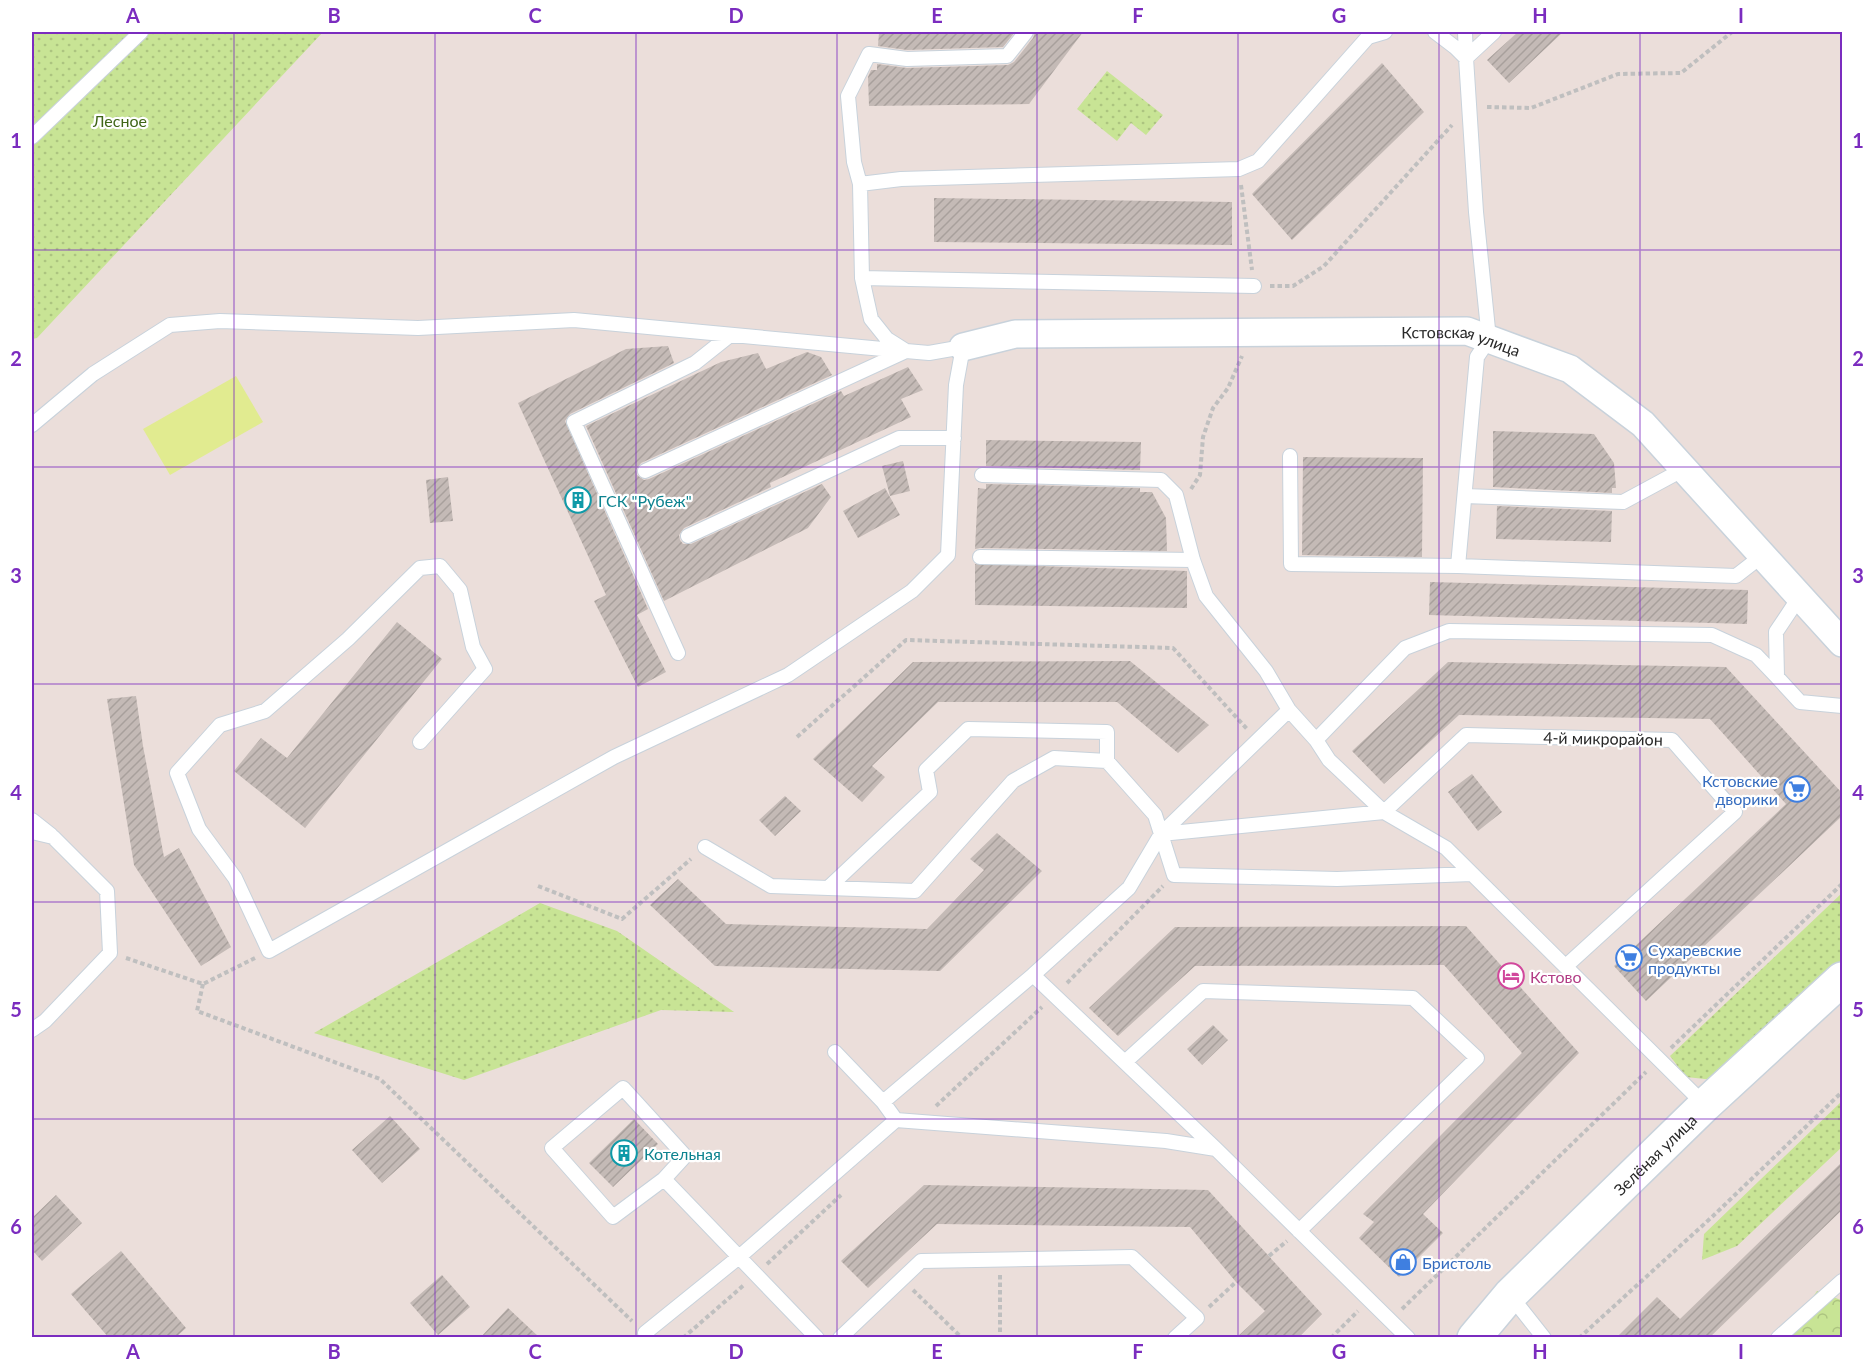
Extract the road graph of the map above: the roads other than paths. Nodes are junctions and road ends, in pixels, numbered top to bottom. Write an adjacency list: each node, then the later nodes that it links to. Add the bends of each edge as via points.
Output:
1 (141, 32): 9 (lane)
2 (1026, 32): 10 (lane, via 1007,56 907,59 869,54 848,96)
3 (1385, 32): 7 (lane)
4 (1435, 32): 8 (lane)
5 (1465, 32): 8 (lane)
6 (1494, 32): 8 (lane)
7 (1365, 34): 10 (lane, via 1258,161 1239,169 901,179)
8 (1466, 58): 14 (lane)
9 (32, 137)
10 (860, 184): 11 (lane)
11 (862, 278): 12 (lane); 16 (lane, via 871,319 887,339)
12 (1254, 286)
13 (729, 336): 16 (lane); 17 (lane, via 574,320 418,328 220,321 170,325 93,374); 31 (lane, via 695,363 574,422)
14 (1489, 339): 15 (street, Кстовская улица, via 1467,331 1015,334); 20 (street, Кстовская улица, via 1570,369 1642,424); 23 (lane, via 1477,357)
15 (963, 347): 16 (lane, via 929,353); 18 (lane, via 956,385)
16 (906, 351): 21 (lane)
17 (32, 425)
18 (954, 438): 24 (lane, via 899,438); 36 (lane, via 948,555 912,591 788,675 614,757 269,951 235,878 199,829 177,773 220,725 265,711 348,639 420,568 440,567 460,590 473,647 485,669)
19 (1290, 456): 28 (lane, via 1291,564)
20 (1684, 469): 23 (lane, via 1623,502); 25 (street, Кстовская улица)
21 (645, 471)
22 (982, 475): 27 (lane, via 1161,480 1176,495)
23 (1465, 496): 28 (lane)
24 (688, 536)
25 (1763, 555): 28 (lane, via 1736,576); 29 (street, Кстовская улица)
26 (980, 557): 27 (lane)
27 (1193, 560): 34 (lane, via 1206,596 1266,671)
28 (1458, 566)
29 (1800, 596): 30 (street, Кстовская улица); 32 (lane, via 1776,632)
30 (1842, 643)
31 (678, 653)
32 (1777, 677): 33 (lane, via 1800,702); 35 (lane, via 1756,655 1712,635 1449,631 1405,648)
33 (1842, 706)
34 (1289, 710): 35 (lane); 41 (lane)
35 (1316, 740): 38 (lane, via 1329,760)
36 (420, 742)
37 (1107, 761): 41 (lane, via 1155,815); 45 (lane, via 1054,758 1013,781 915,891); 45 (lane, via 1107,732 968,729 926,770 930,792)
38 (1384, 812): 41 (lane); 44 (lane, via 1446,848); 46 (lane, 4-й микрорайон, via 1466,735 1672,740 1735,812)
39 (32, 819): 42 (lane)
40 (32, 832): 42 (lane)
41 (1161, 834): 44 (lane, via 1173,875 1337,879); 47 (lane, via 1129,888)
42 (52, 837): 49 (lane, via 107,891 110,953)
43 (705, 848): 45 (lane, via 771,886)
44 (1472, 874): 46 (lane)
45 (828, 888)
46 (1566, 966): 53 (lane)
47 (1033, 975): 51 (lane); 52 (lane)
48 (1842, 979): 53 (main road, Зелёная улица)
49 (32, 1030)
50 (835, 1052): 52 (lane)
51 (1125, 1062): 55 (lane); 57 (lane, via 1203,991 1413,998 1477,1058)
52 (883, 1102): 54 (lane)
53 (1705, 1105): 60 (main road, Зелёная улица)
54 (896, 1120): 55 (lane, via 1166,1141); 58 (lane)
55 (1216, 1149): 57 (lane)
56 (664, 1179): 56 (lane, via 685,1156 623,1088 552,1148 613,1217); 58 (lane)
57 (1299, 1231): 65 (lane)
58 (739, 1257): 61 (lane); 62 (lane)
59 (1842, 1281): 68 (lane)
60 (1510, 1295): 66 (main road, Зелёная улица); 67 (lane)
61 (647, 1335)
62 (817, 1338)
63 (840, 1338): 64 (lane, via 921,1260 1132,1257 1197,1318)
64 (1175, 1338)
65 (1408, 1338)
66 (1474, 1338)
67 (1544, 1338)
68 (1778, 1338)

